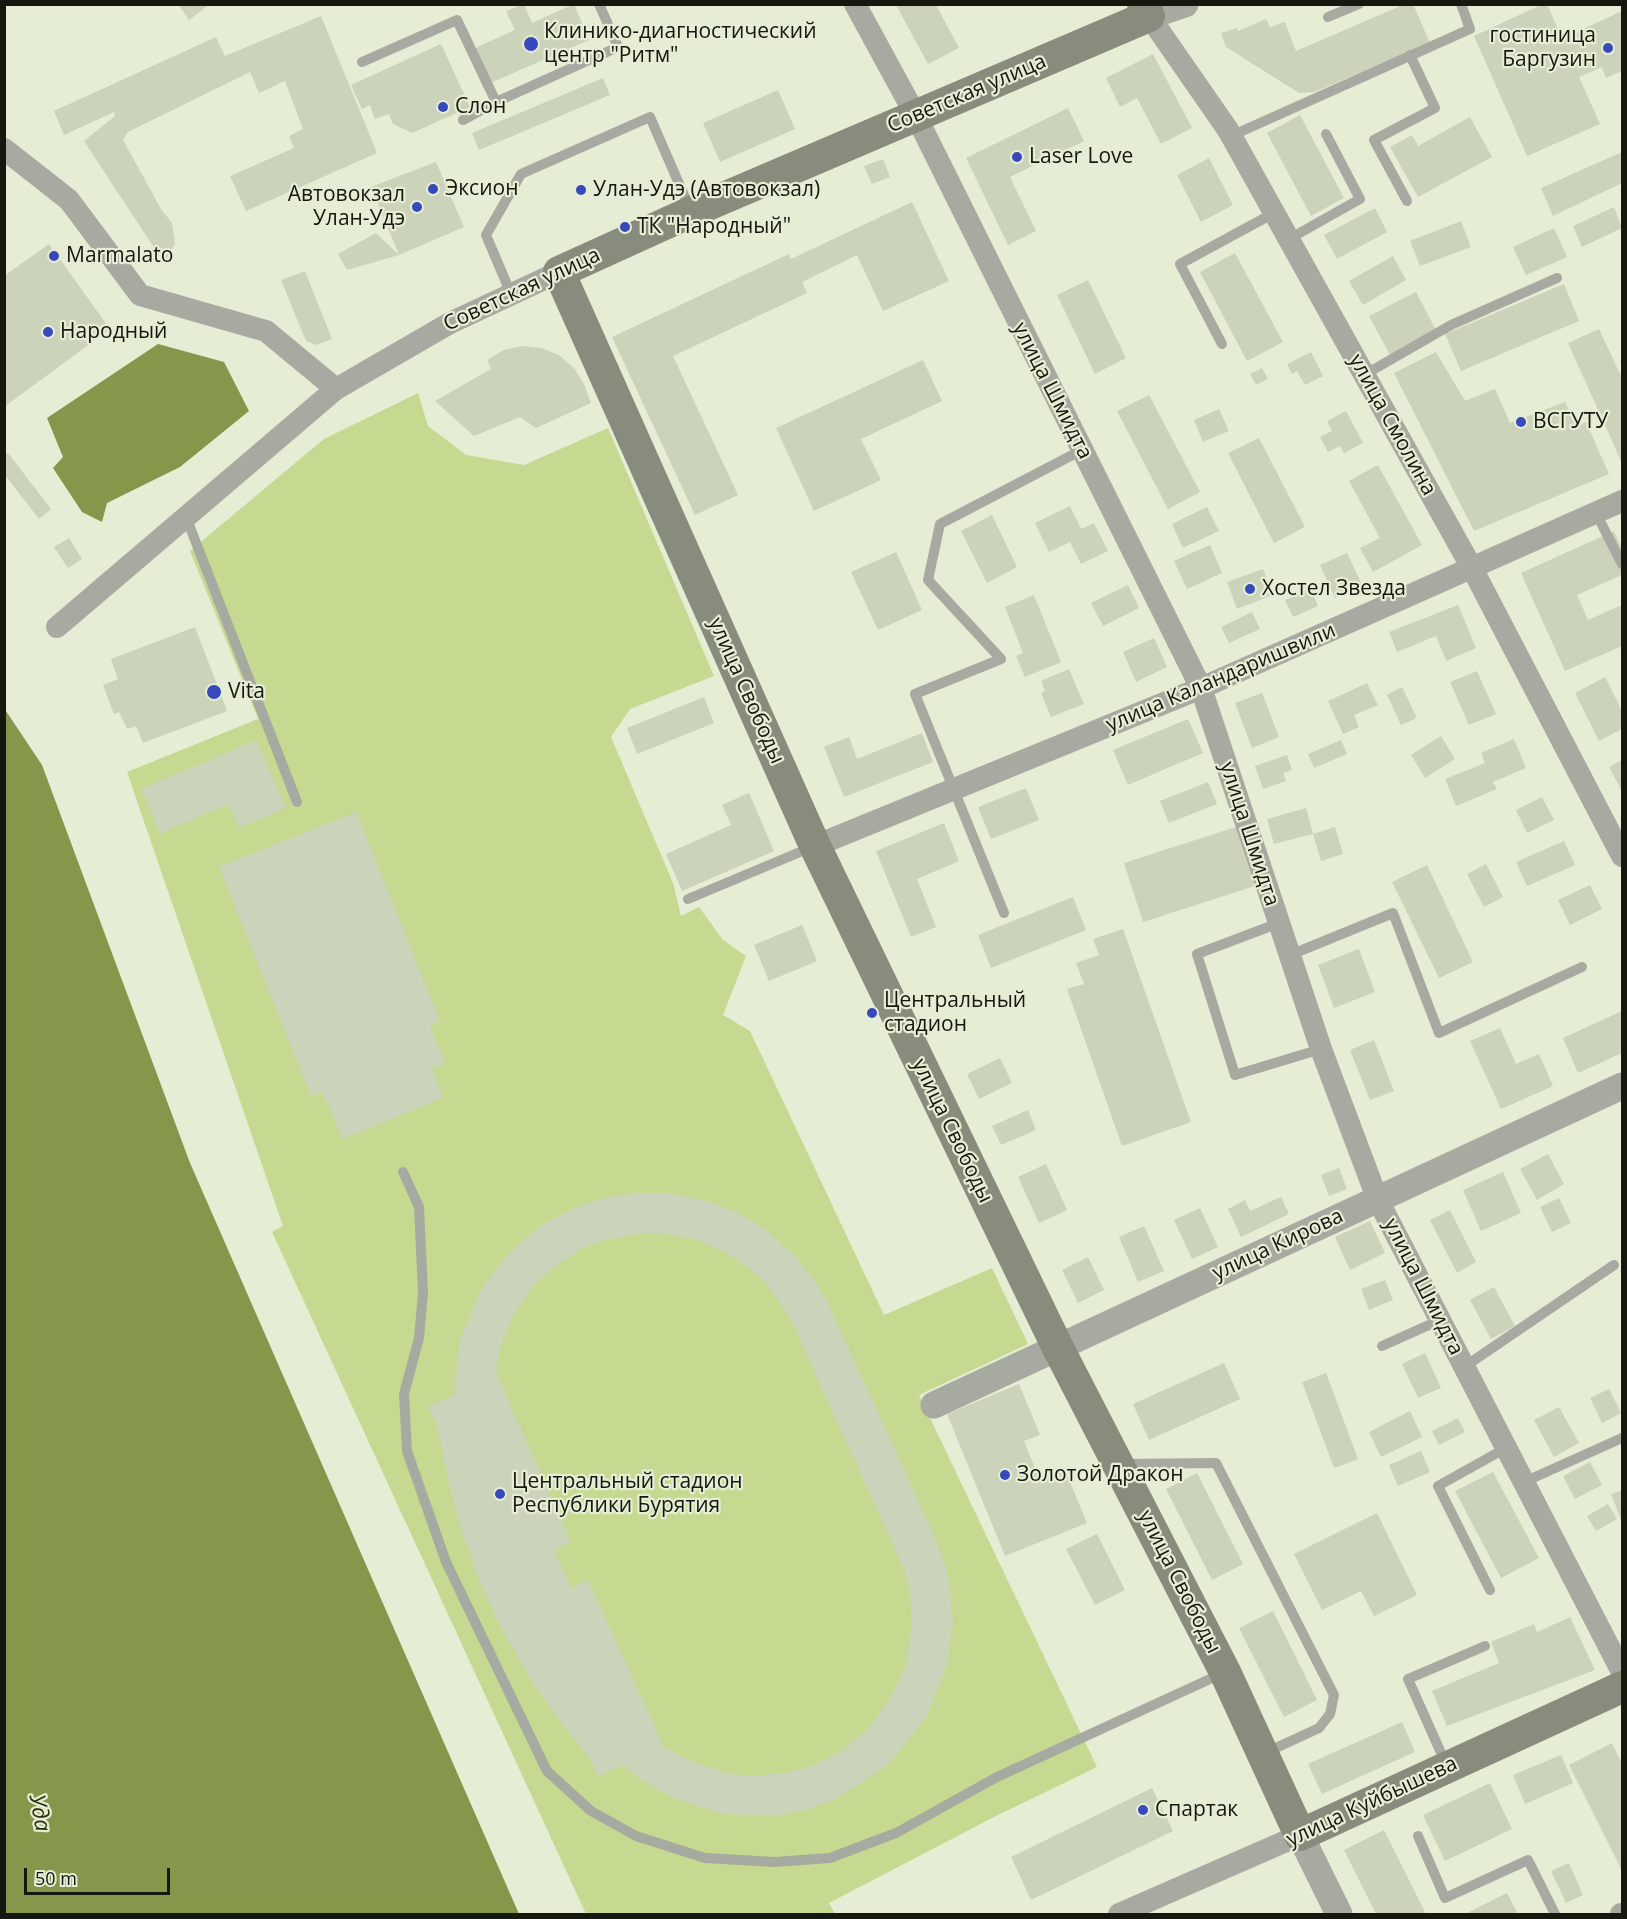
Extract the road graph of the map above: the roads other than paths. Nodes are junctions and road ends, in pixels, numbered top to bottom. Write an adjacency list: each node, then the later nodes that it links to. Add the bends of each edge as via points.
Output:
1 (599, 4): 9 (lane, via 618,47)
2 (855, 4): 10 (street, улица Шмидта)
3 (1359, 4): 6 (lane)
4 (1461, 4): 7 (lane, via 1470,28)
5 (1163, 8): 10 (main road, Советская улица); 13 (street, улица Смолина)
6 (1328, 17)
7 (1410, 55): 13 (lane); 15 (lane, via 1435,108 1374,140)
8 (362, 62): 9 (lane, via 457,20)
9 (496, 102): 11 (lane)
10 (916, 116): 16 (main road, Советская улица); 25 (street, улица Шмидта)
11 (463, 120)
12 (1326, 134): 18 (lane, via 1360,199)
13 (1231, 136): 17 (street, улица Смолина)
14 (4, 149): 24 (street, via 69,200 140,295 266,331)
15 (1407, 201)
16 (691, 212): 19 (main road, Советская улица); 21 (lane, via 650,117 521,174 486,235)
17 (1274, 213): 18 (street, улица Смолина); 22 (lane, via 1180,264)
18 (1289, 239): 23 (street, улица Смолина)
19 (559, 272): 21 (street, Советская улица); 35 (main road, улица Свободы)
20 (1557, 278): 23 (lane, via 1451,325)
21 (511, 294): 24 (street, Советская улица, via 450,323)
22 (1222, 344)
23 (1364, 375): 30 (street, улица Смолина)
24 (336, 389): 28 (street, Советская улица)
25 (1082, 450): 32 (street, улица Шмидта); 33 (lane, via 940,524 928,580 1001,659 915,694)
26 (1623, 501): 27 (street, улица Каландаришвили)
27 (1596, 513): 29 (lane); 30 (street, улица Каландаришвили)
28 (186, 517): 31 (street, Советская улица); 34 (lane)
29 (1623, 564)
30 (1473, 570): 32 (street, улица Каландаришвили); 36 (street, улица Смолина)
31 (57, 627)
32 (1201, 688): 33 (street, улица Каландаришвили); 39 (street, улица Шмидта)
33 (954, 790): 35 (street, улица Каландаришвили); 38 (lane)
34 (297, 802)
35 (815, 846): 37 (lane); 49 (main road, улица Свободы)
36 (1623, 856)
37 (688, 899)
38 (1004, 913)
39 (1279, 923): 40 (street, улица Шмидта); 42 (lane, via 1197,954 1235,1075)
40 (1290, 955): 41 (lane, via 1393,913 1439,1034); 42 (street, улица Шмидта)
41 (1582, 967)
42 (1321, 1049): 45 (street, улица Шмидта)
43 (1623, 1086): 45 (street, улица Кирова)
44 (403, 1172): 58 (lane, via 419,1207 423,1293 419,1338 404,1394 406,1451 446,1562 547,1771 591,1810 636,1836 705,1858 775,1862 830,1858 896,1833 997,1777)
45 (1377, 1198): 47 (street, улица Шмидта); 49 (street, улица Кирова)
46 (1614, 1264): 50 (lane)
47 (1440, 1320): 48 (lane); 50 (street, улица Шмидта)
48 (1382, 1346)
49 (1058, 1348): 51 (street, улица Кирова); 54 (main road, улица Свободы)
50 (1464, 1367): 53 (street, улица Шмидта)
51 (934, 1405)
52 (1623, 1438): 55 (lane)
53 (1506, 1448): 55 (street, улица Шмидта); 56 (lane, via 1438,1486)
54 (1118, 1464): 58 (main road, улица Свободы); 61 (lane, via 1216,1463 1334,1695 1330,1714 1318,1728)
55 (1524, 1482): 59 (street, улица Шмидта)
56 (1490, 1590)
57 (1485, 1646): 62 (lane, via 1408,1679)
58 (1225, 1672): 61 (main road, улица Свободы)
59 (1623, 1672)
60 (1623, 1687): 62 (main road, улица Куйбышева)
61 (1262, 1754): 63 (main road, улица Свободы)
62 (1447, 1767): 63 (main road, улица Куйбышева)
63 (1300, 1835): 65 (street, улица Куйбышева); 66 (street, улица Свободы)
64 (1418, 1836): 67 (lane, via 1445,1898 1528,1860)
65 (1119, 1914)
66 (1340, 1914)
67 (1555, 1914)

